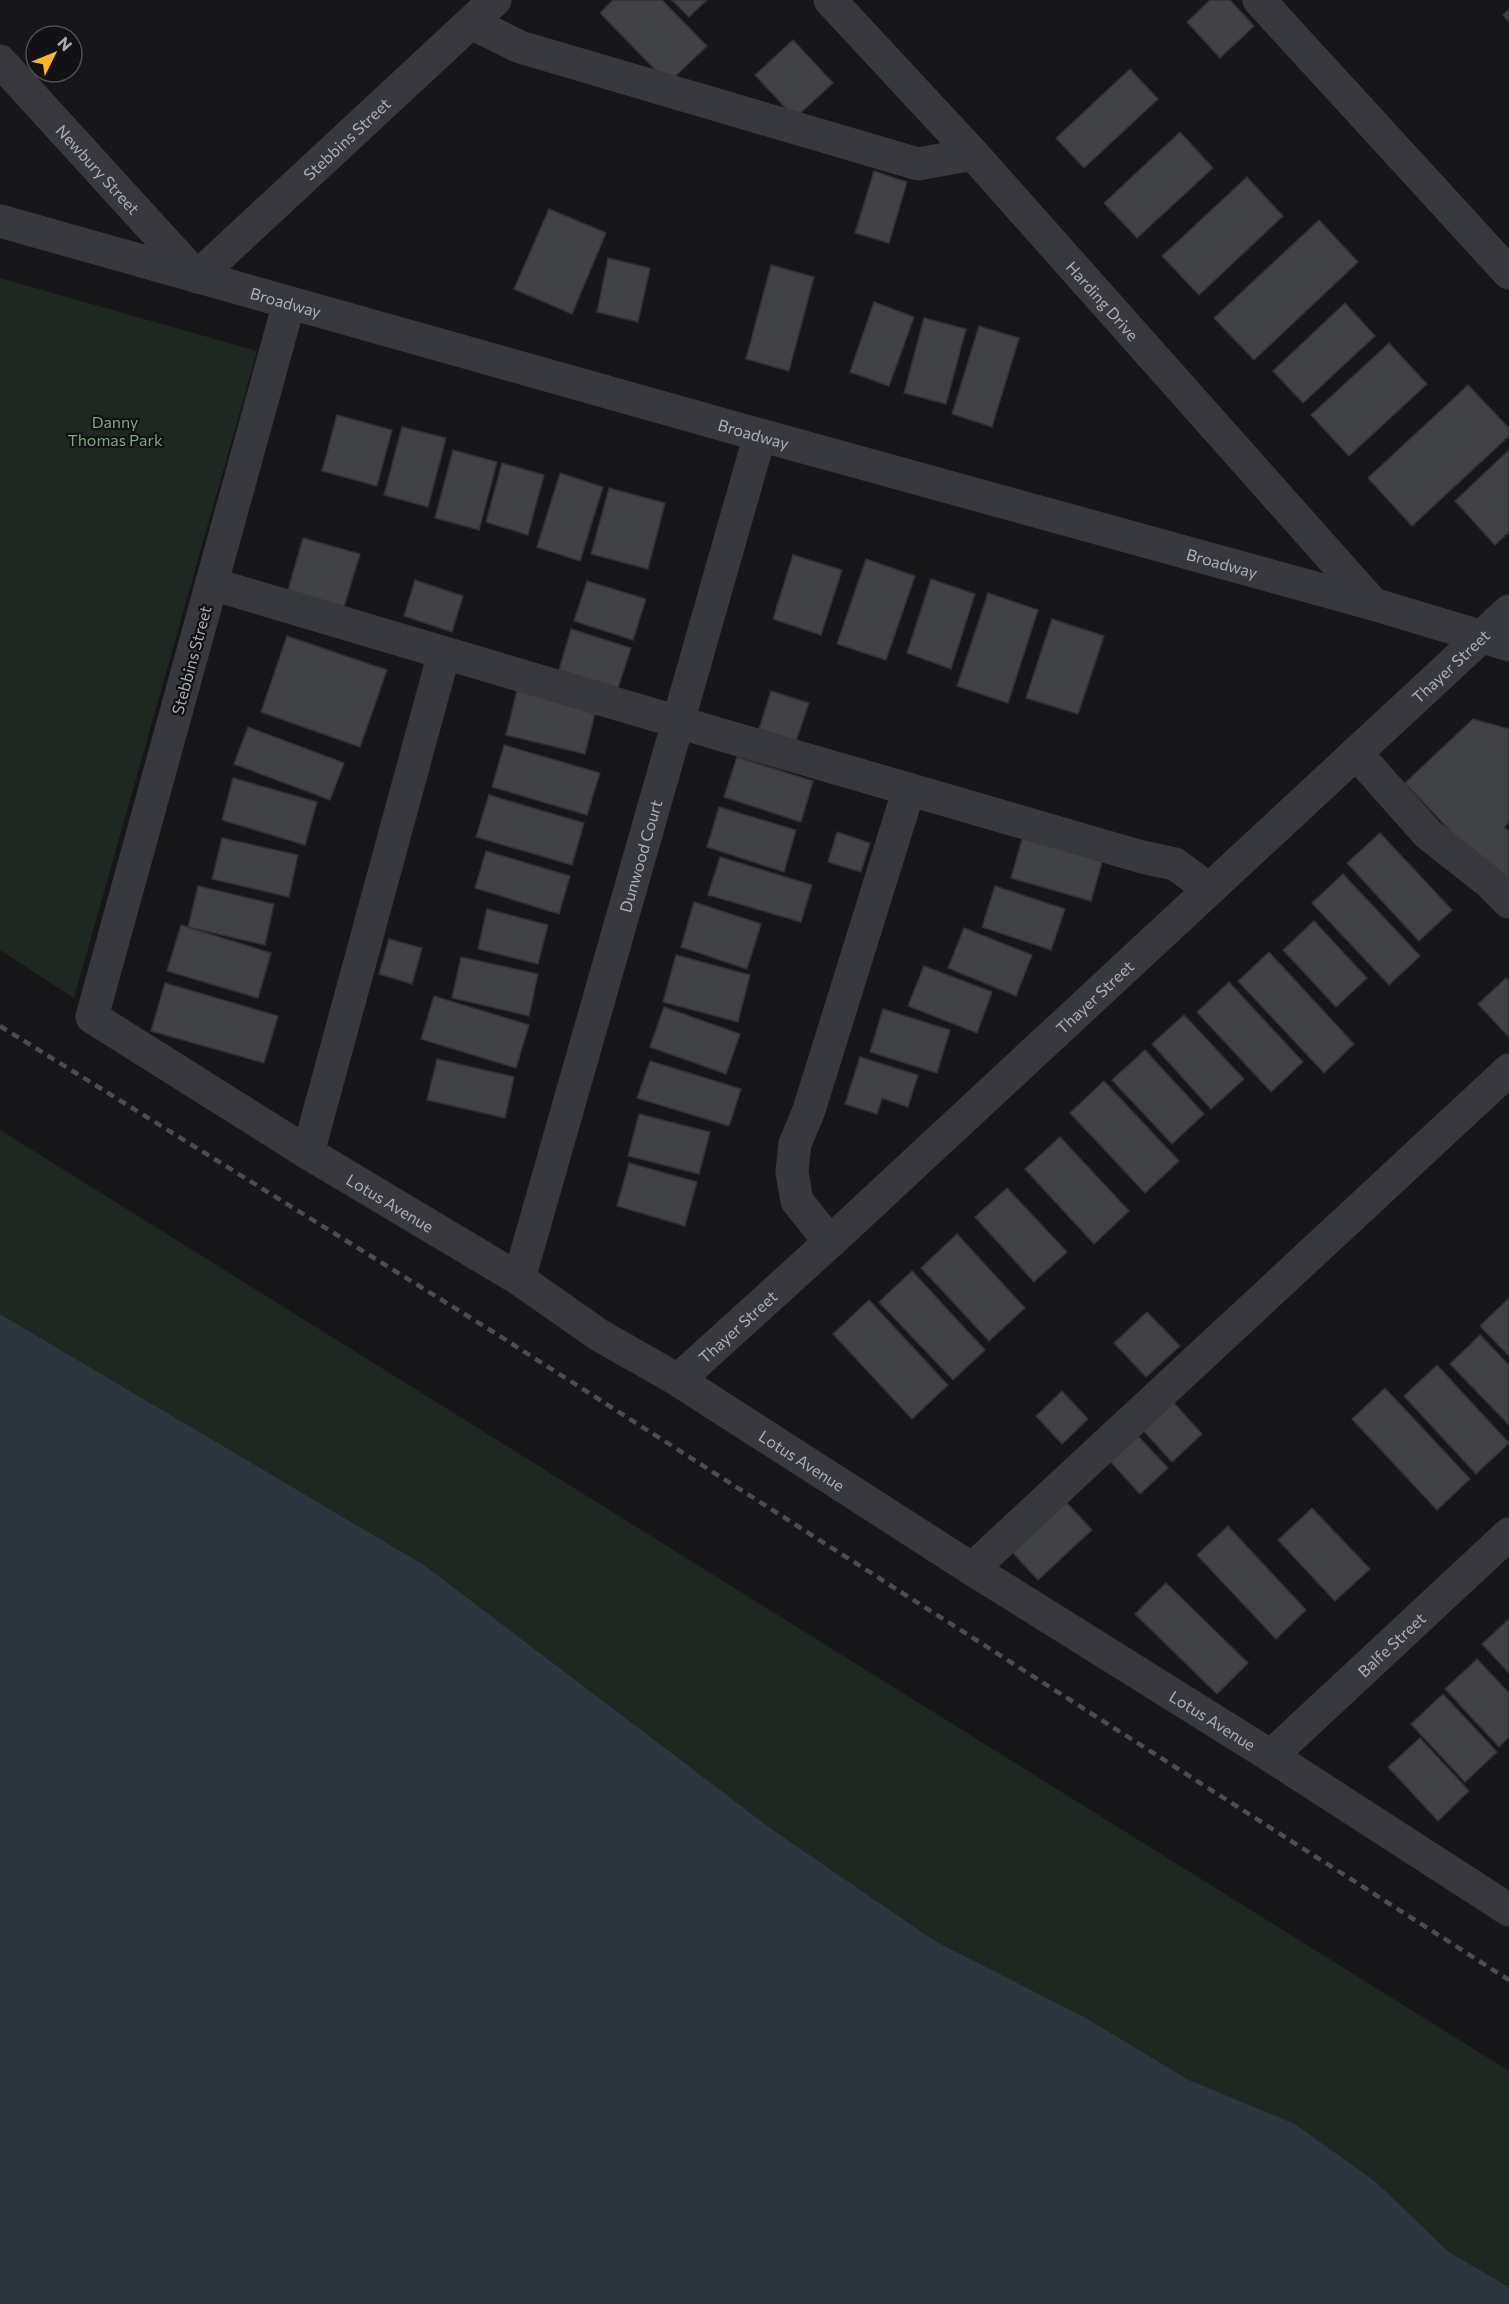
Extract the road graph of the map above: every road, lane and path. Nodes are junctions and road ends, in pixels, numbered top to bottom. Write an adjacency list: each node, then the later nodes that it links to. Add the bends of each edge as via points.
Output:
1 (495, 0): 4 (street, Stebbins Street)
2 (830, 0): 6 (street, Harding Drive)
3 (1259, 0): 8 (street)
4 (471, 23): 6 (street, via 520,47 918,164); 9 (street, Stebbins Street)
5 (0, 61): 9 (street, Newbury Street)
6 (973, 154): 13 (street, Harding Drive)
7 (0, 221): 9 (street, Broadway)
8 (1509, 273)
9 (197, 277): 10 (street, Broadway)
10 (290, 303): 11 (street, Broadway); 12 (street, Stebbins Street)
11 (760, 435): 13 (street, Broadway); 17 (street, Dunwood Court)
12 (212, 584): 16 (street); 22 (street, Stebbins Street)
13 (1373, 604): 15 (street, Broadway)
14 (1509, 611): 15 (street, Thayer Street)
15 (1495, 641): 18 (street, Thayer Street)
16 (444, 652): 17 (street); 24 (street)
17 (678, 722): 19 (street); 26 (street, Dunwood Court)
18 (1356, 753): 20 (street, Thayer Street); 21 (street, via 1428,834)
19 (909, 789): 20 (street, via 1175,864); 25 (street, via 795,1144 792,1172 797,1201)
20 (1209, 889): 25 (street, Thayer Street)
21 (1509, 902)
22 (92, 1017): 24 (street, Lotus Avenue)
23 (1509, 1070): 29 (street)
24 (308, 1153): 26 (street, Lotus Avenue)
25 (830, 1242): 27 (street, Thayer Street)
26 (519, 1279): 27 (street, Lotus Avenue, via 600,1335)
27 (678, 1380): 29 (street, Lotus Avenue)
28 (1509, 1534): 30 (street, Balfe Street)
29 (972, 1569): 30 (street, Lotus Avenue)
30 (1271, 1756): 31 (street, Lotus Avenue)
31 (1509, 1910)

